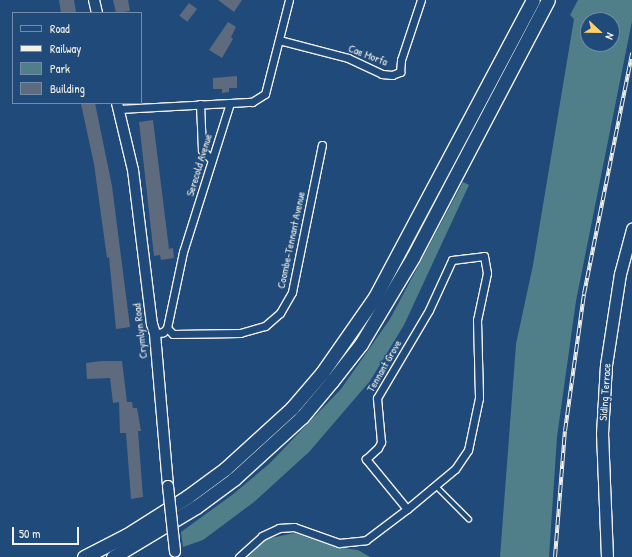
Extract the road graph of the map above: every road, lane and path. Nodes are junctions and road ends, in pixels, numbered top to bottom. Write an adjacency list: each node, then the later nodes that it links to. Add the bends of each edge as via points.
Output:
1 (94, 0): 6 (street)
2 (289, 0): 7 (street)
3 (421, 0): 7 (street, Cae Morfa, via 401,60 400,72 392,75 382,74 348,58)
4 (533, 0): 20 (highway, via 375,297 322,373 292,408 225,469 133,531)
5 (548, 0): 21 (highway, via 413,258 360,344 332,381 296,422 234,479 196,507)
6 (97, 12)
7 (279, 40): 8 (street, via 265,94 252,102)
8 (230, 103): 9 (street); 12 (street, Serecold Avenue)
9 (200, 104): 10 (street); 12 (street, via 202,150)
10 (118, 106): 15 (street, Crymlyn Road, via 133,170)
11 (322, 145): 14 (street, Coombe-Tennant Avenue, via 292,292 280,313 265,326 240,333 173,334)
12 (211, 159): 14 (street, Serecold Avenue, via 184,252)
13 (632, 229): 23 (main road, Siding Terrace, via 620,274 606,365 602,434)
14 (167, 328): 15 (street)
15 (155, 334): 19 (street, Crymlyn Road, bridge)
16 (436, 486): 17 (street, Tennant Grove); 17 (street, Tennant Grove, via 455,469 468,450 474,428 479,398 476,320 487,273 484,256 452,260 429,310 377,398 381,442 366,459); 18 (lane)
17 (407, 509): 22 (street, via 366,540 339,543 294,527 280,528 262,536)
18 (469, 519)
19 (175, 554)
20 (84, 557)
21 (113, 557)
22 (239, 557)
23 (607, 557)

